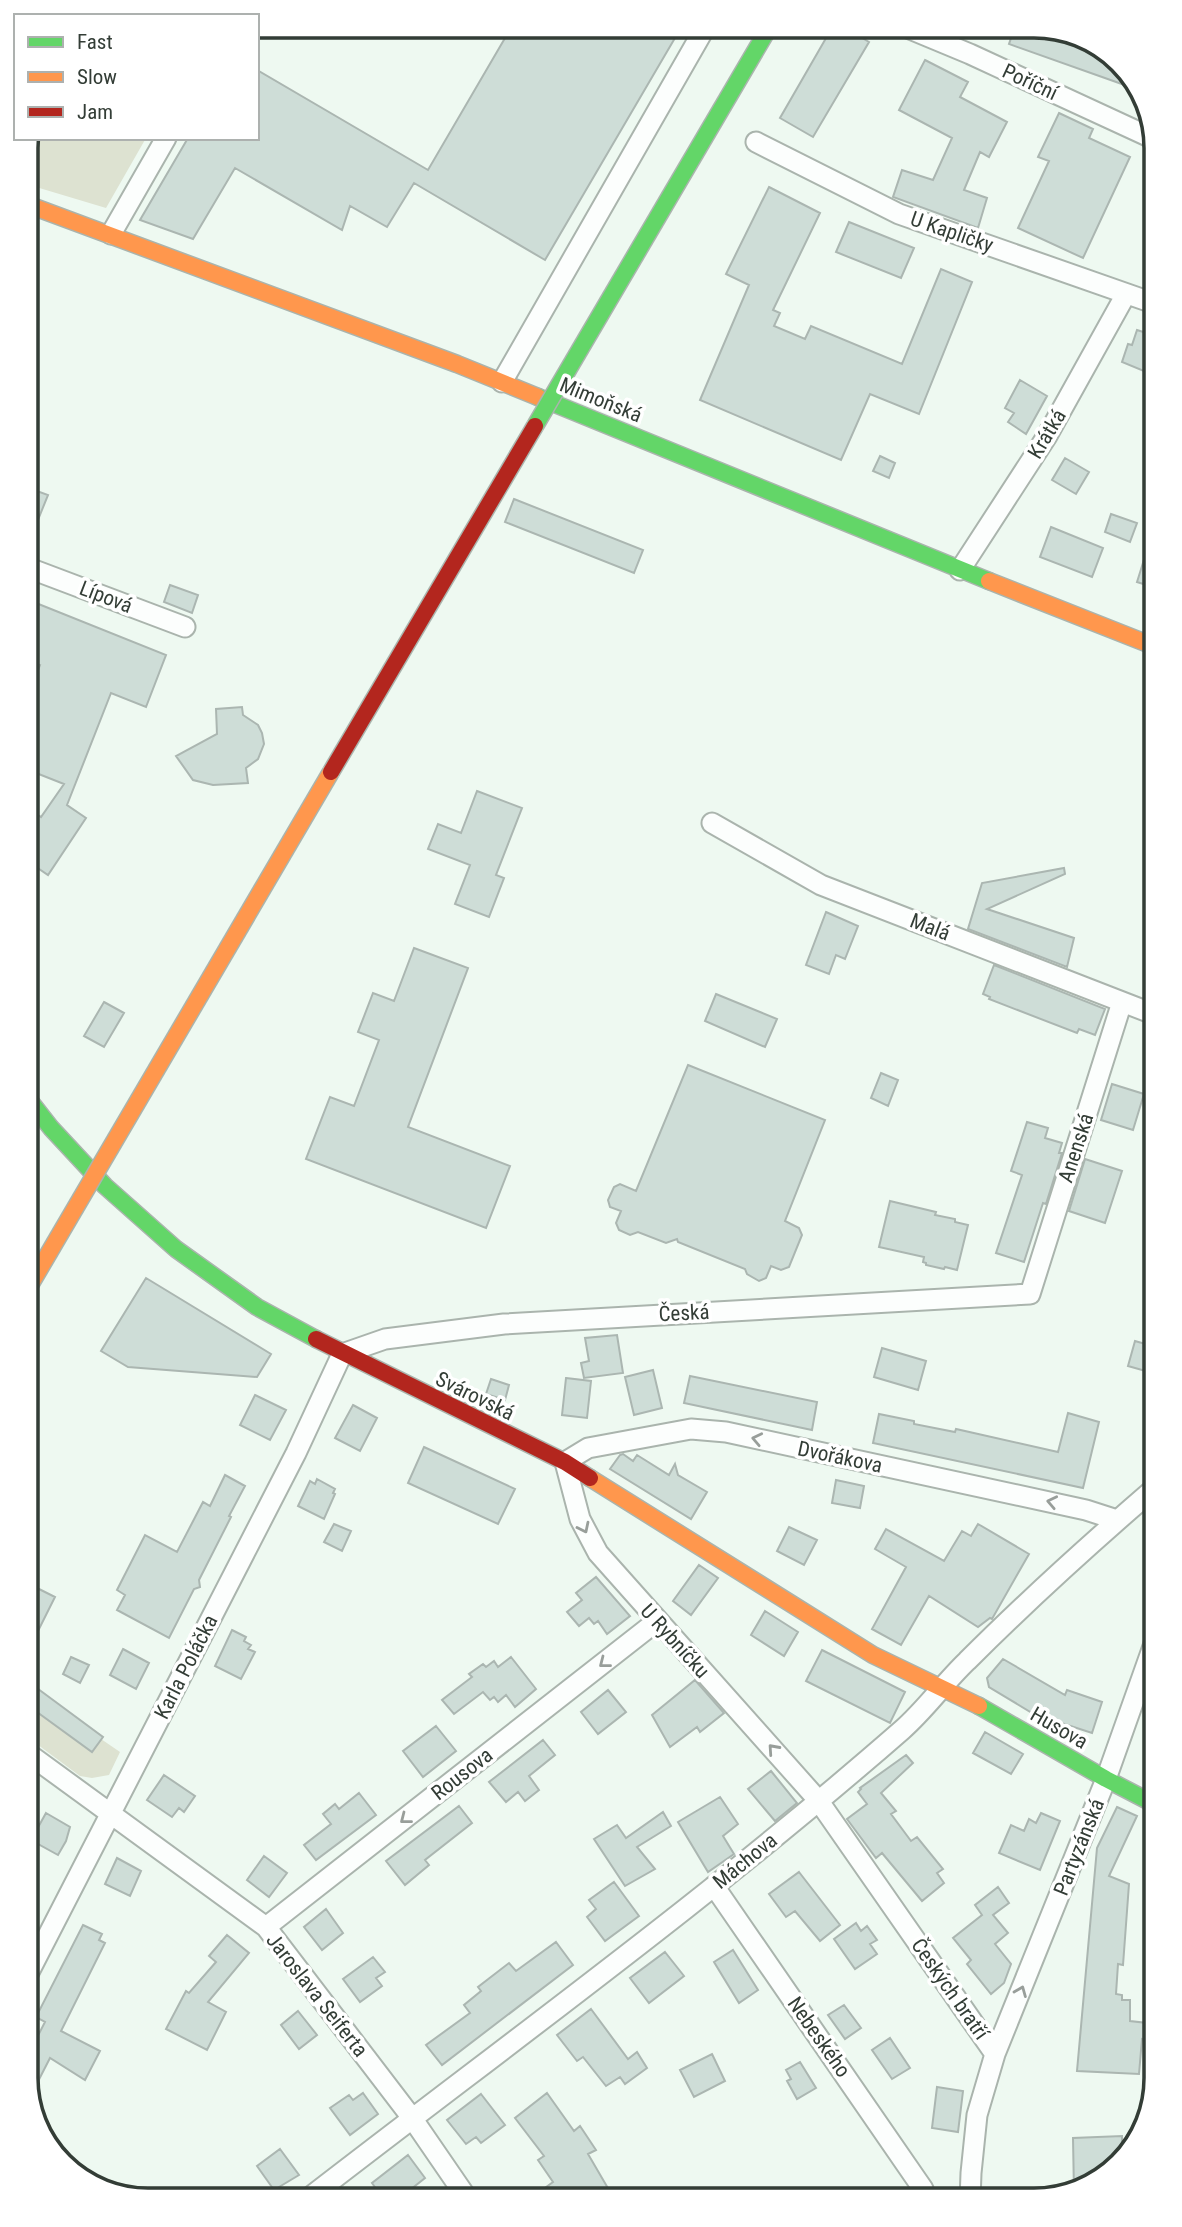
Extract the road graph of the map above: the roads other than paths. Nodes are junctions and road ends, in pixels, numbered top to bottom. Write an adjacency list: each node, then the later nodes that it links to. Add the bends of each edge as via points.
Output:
1 (699, 39): 11 (street)
2 (763, 39): 20 (street, bridge)
3 (935, 39): 4 (street, Poříční)
4 (1142, 133)
5 (165, 140): 8 (street)
6 (757, 142): 9 (street, U Kapličky, via 899,214)
7 (39, 209): 8 (street, Mimoňská)
8 (111, 234): 11 (street, Mimoňská)
9 (1126, 294): 10 (street, U Kapličky); 12 (street, Krátká, via 1047,436)
10 (1144, 300)
11 (502, 382): 12 (street, Mimoňská)
12 (960, 570): 15 (street, Mimoňská)
13 (39, 572): 14 (street, Lípová)
14 (185, 627)
15 (1144, 642)
16 (712, 823): 17 (street, Malá, via 821,885)
17 (1122, 1002): 18 (street, Malá); 21 (street, Anenská)
18 (1144, 1010)
19 (38, 1112): 22 (street, Svárovská, via 105,1186 176,1249 257,1307)
20 (38, 1271)
21 (1030, 1294): 22 (street, Česká, via 504,1324 385,1339)
22 (342, 1354): 23 (street, Svárovská); 33 (street, Karla Poláčka)
23 (565, 1462): 25 (street, Dvořákova, one-way to 23, via 753,1438 691,1429 588,1448); 26 (street, U Rybníčku, one-way to 26, via 580,1519 598,1553); 28 (street, Svárovská, via 873,1655)
24 (1144, 1497): 25 (street, Máchova)
25 (1117, 1520): 28 (street, Máchova)
26 (657, 1621): 32 (street, U Rybníčku, one-way to 26); 35 (street, Rousova, one-way to 35)
27 (1144, 1672): 30 (street, Partyzánská)
28 (942, 1688): 30 (street, Husova); 32 (street, Máchova, via 904,1728)
29 (38, 1761): 33 (street, Jaroslava Seiferta)
30 (1106, 1779): 31 (street, Husova); 37 (street, Partyzánská, one-way to 30)
31 (1144, 1799)
32 (818, 1800): 34 (street, Máchova); 37 (street, Českých bratří)
33 (111, 1814): 35 (street, Jaroslava Seiferta); 36 (street, Karla Poláčka)
34 (714, 1886): 38 (street, Máchova); 41 (street, Nebeského)
35 (266, 1927): 38 (street, Jaroslava Seiferta)
36 (38, 1955)
37 (995, 2054): 42 (street, Českých bratří, via 977,2115)
38 (412, 2118): 39 (street, Máchova); 40 (street, Jaroslava Seiferta)
39 (321, 2188)
40 (461, 2188)
41 (922, 2188)
42 (970, 2188)

